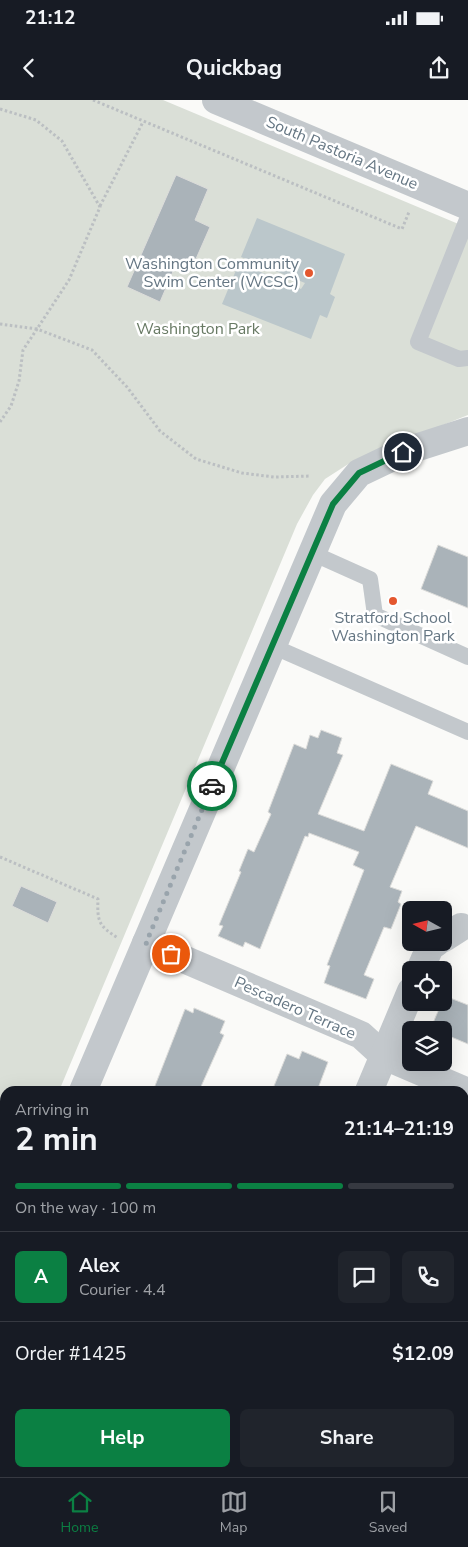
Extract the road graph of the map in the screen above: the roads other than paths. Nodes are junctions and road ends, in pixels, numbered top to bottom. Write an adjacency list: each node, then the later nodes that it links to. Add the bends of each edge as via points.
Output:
1 (216, 100): 2 (street, South Pastoria Avenue)
2 (468, 206)
3 (468, 216): 4 (lane, via 418,342 459,359)
4 (468, 358)
5 (468, 431): 6 (street, via 403,452 359,473 333,504)
6 (312, 553): 7 (street); 8 (lane, via 370,579 375,615)
7 (272, 646): 9 (lane); 10 (street)
8 (468, 657)
9 (468, 732)
10 (146, 943): 12 (street, Pescadero Terrace, via 360,1035); 13 (street)
11 (403, 1011): 12 (street)
12 (384, 1056): 14 (street); 15 (street, Pescadero Terrace)
13 (85, 1086)
14 (372, 1086)
15 (454, 1086)

